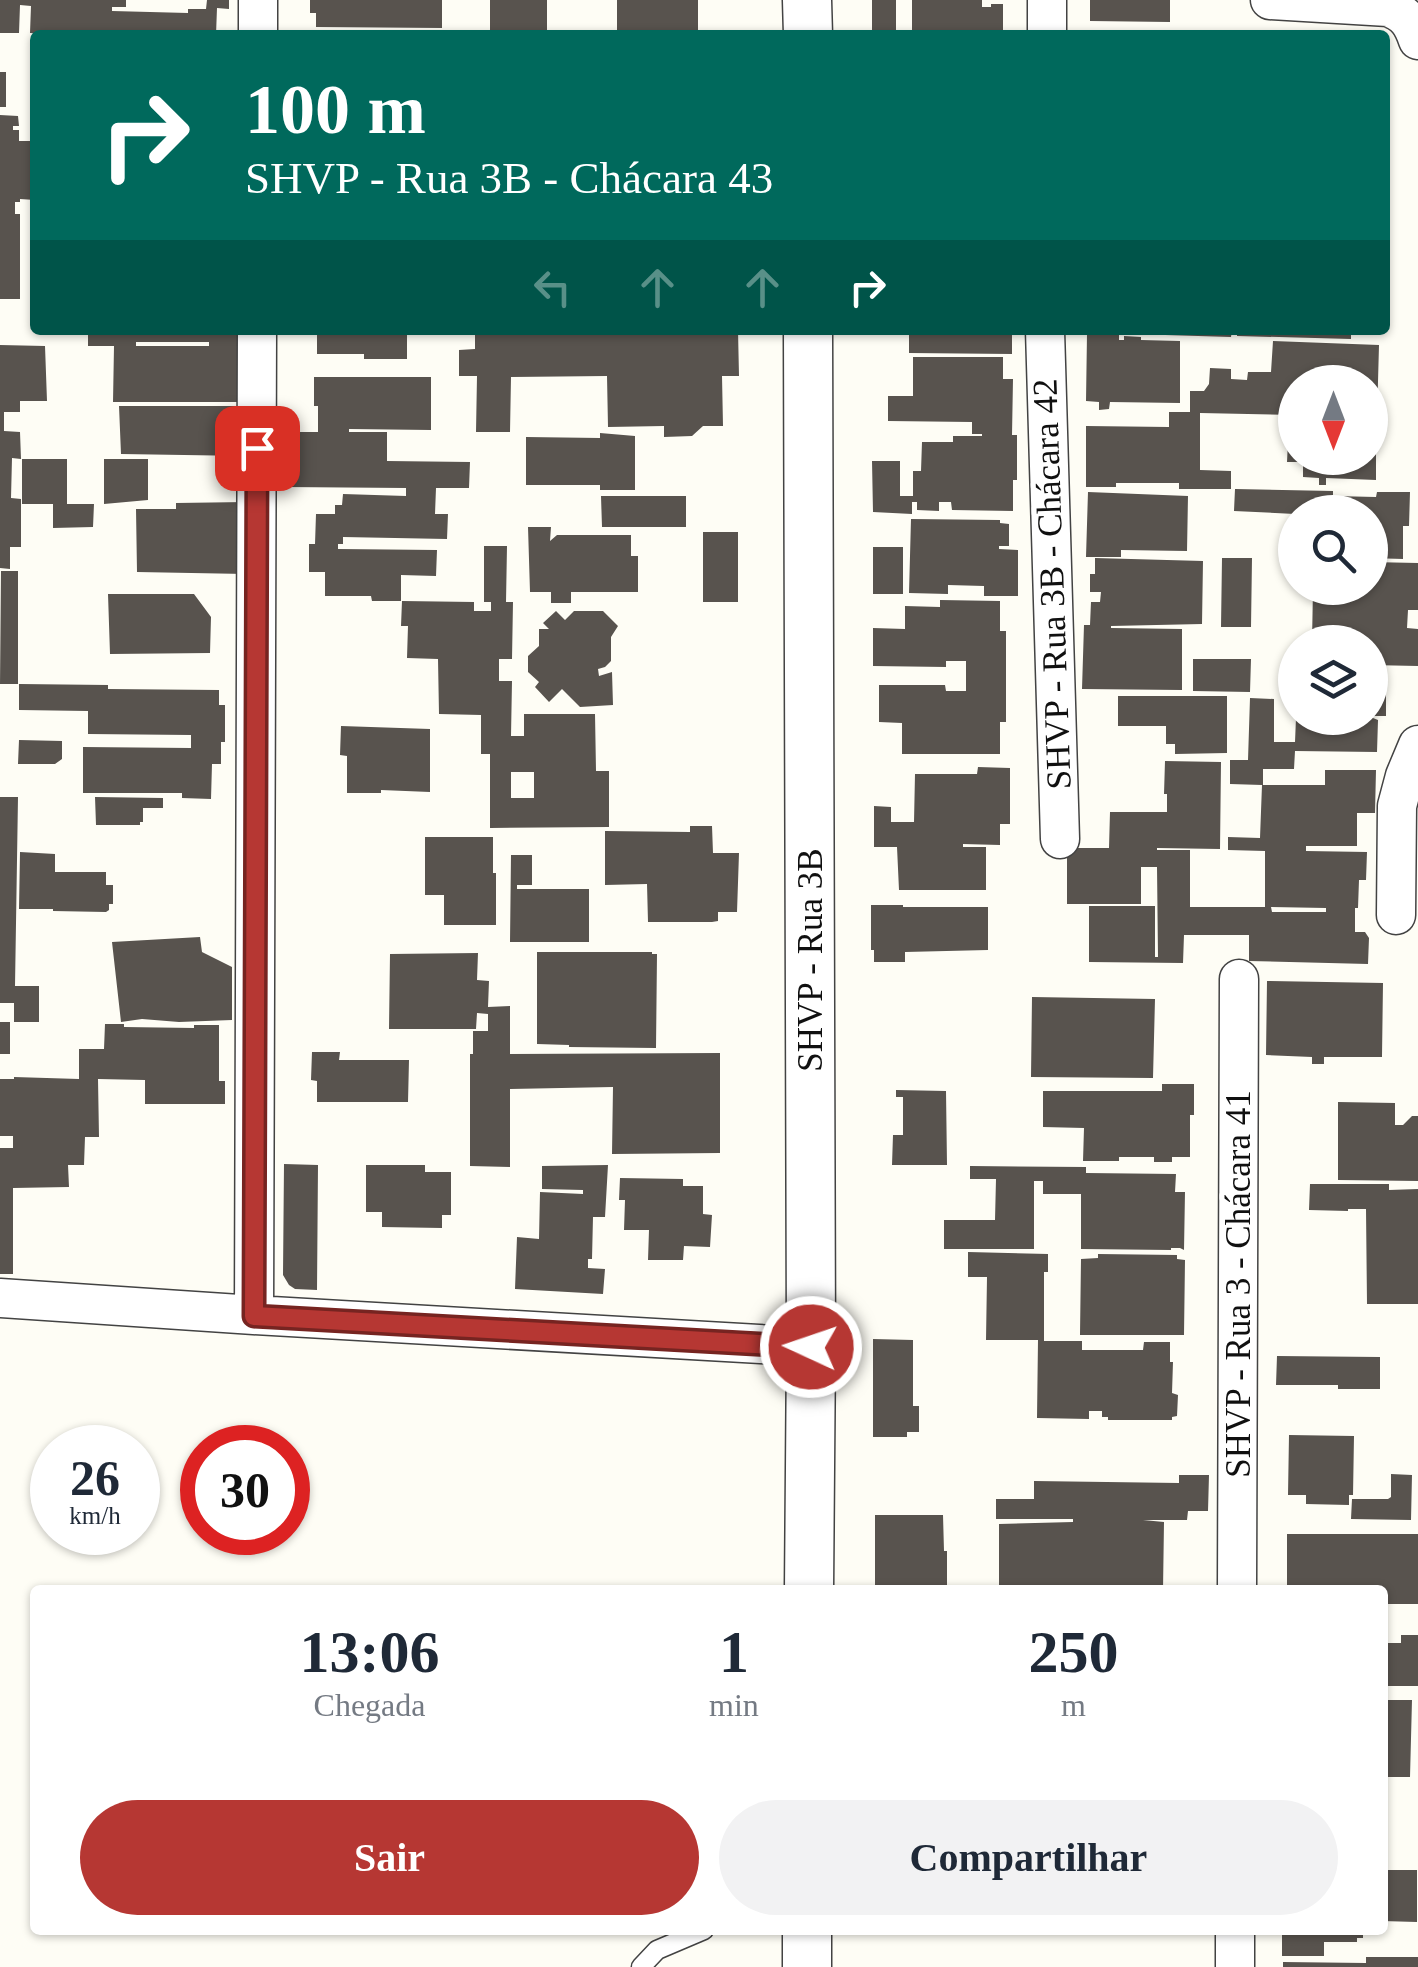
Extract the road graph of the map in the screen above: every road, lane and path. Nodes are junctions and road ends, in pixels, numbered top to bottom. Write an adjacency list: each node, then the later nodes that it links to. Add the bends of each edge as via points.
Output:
1 (258, 0): 5 (street)
2 (808, 0): 6 (street)
3 (1048, 0): 7 (street)
4 (1270, 0): 8 (street, via 1388,8 1403,13)
5 (258, 30)
6 (808, 30)
7 (1047, 30)
8 (1418, 40)
9 (258, 335): 17 (street)
10 (808, 335): 18 (street, SHVP - Rua 3B)
11 (1045, 335): 13 (street, SHVP - Rua 3B - Chácara 42)
12 (1418, 744): 14 (street, via 1397,806)
13 (1060, 838)
14 (1396, 915)
15 (1239, 978): 20 (street, SHVP - Rua 3 - Chácara 41)
16 (0, 1298): 17 (street)
17 (254, 1316): 18 (street)
18 (811, 1347): 19 (street, SHVP - Rua 3B)
19 (809, 1585)
20 (1236, 1585)
21 (692, 1935): 24 (lane, via 656,1950)
22 (807, 1935): 25 (street)
23 (1236, 1935): 26 (street)
24 (641, 1967)
25 (807, 1967)
26 (1235, 1967)

